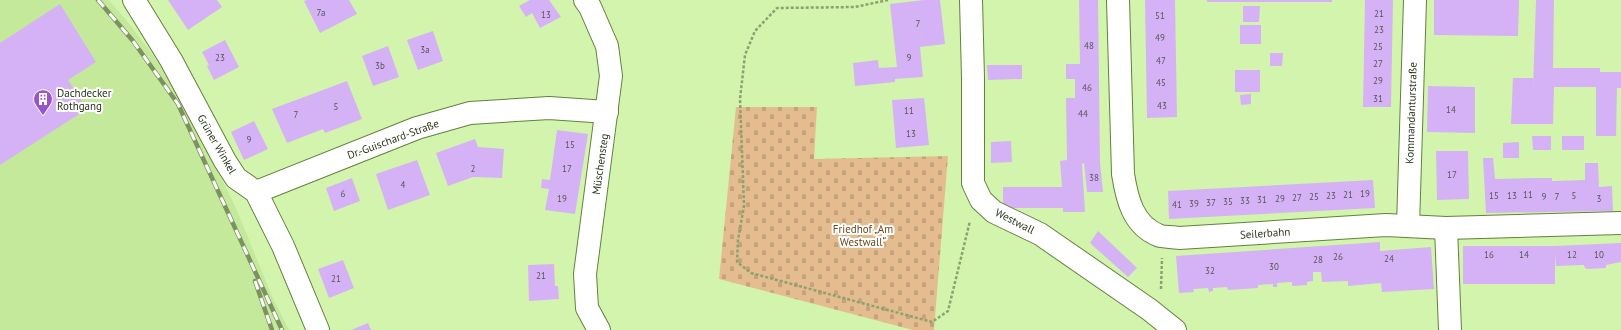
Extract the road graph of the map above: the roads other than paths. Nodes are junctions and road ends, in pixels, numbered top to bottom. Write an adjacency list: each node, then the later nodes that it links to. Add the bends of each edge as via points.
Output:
1 (134, 0): 7 (street, Grüner Winkel, via 171,60 224,161 236,178)
2 (585, 0): 6 (street, Müschensteg, via 607,46 611,76)
3 (971, 0): 13 (street, Westwall, via 973,183 981,200 994,212 1040,234)
4 (1118, 0): 9 (street, Seilerbahn, via 1123,174 1127,198 1136,219 1148,230 1179,238 1386,225)
5 (1415, 0): 9 (street, Kommandanturstraße)
6 (607, 112): 7 (street, Dr.-Guischard-Straße, via 549,108 470,113 416,128); 12 (street, Müschensteg, via 585,274 587,308)
7 (256, 192): 11 (street, Grüner Winkel, via 283,246)
8 (1621, 223): 10 (street, Seilerbahn)
9 (1408, 226): 10 (street, Seilerbahn)
10 (1446, 228): 14 (street)
11 (318, 330)
12 (599, 330)
13 (1175, 330)
14 (1450, 330)

